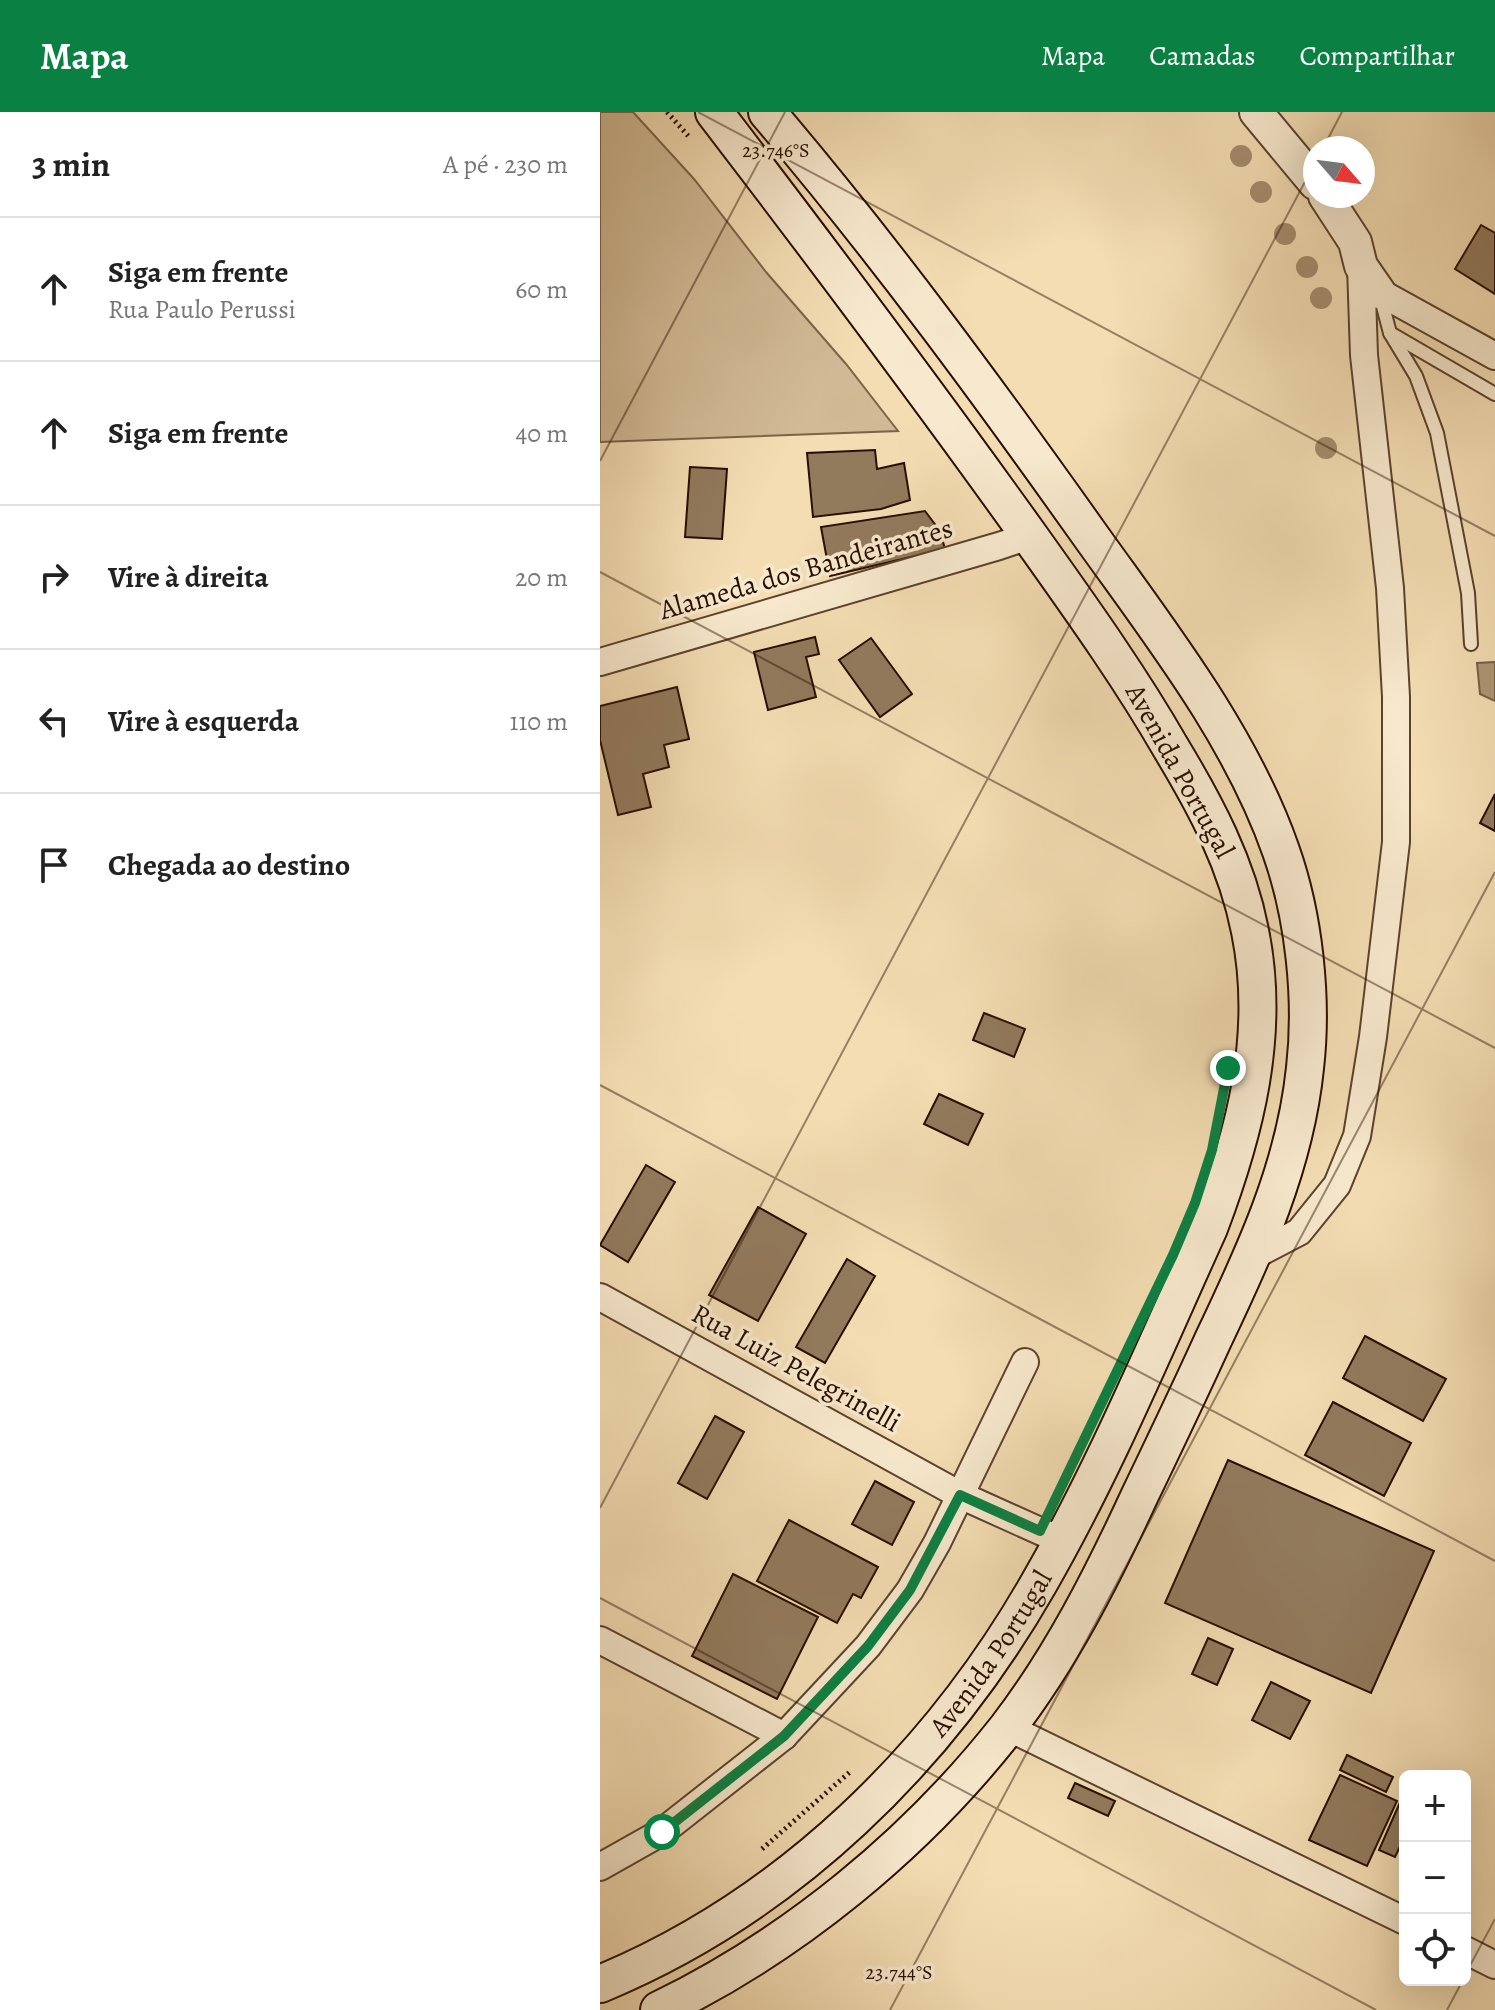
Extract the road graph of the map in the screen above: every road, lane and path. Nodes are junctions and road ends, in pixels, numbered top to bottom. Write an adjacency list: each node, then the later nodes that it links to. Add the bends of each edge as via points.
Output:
1 (667, 112): 5 (path)
2 (714, 112): 12 (main road, Avenida Portugal)
3 (767, 112): 15 (main road, via 992,397 1187,671 1240,761 1280,846 1303,941 1306,1064 1293,1140)
4 (1268, 117): 6 (street)
5 (693, 142)
6 (1303, 166)
7 (1333, 208): 8 (street)
8 (1370, 279): 9 (lane); 10 (street); 15 (street, via 1364,355 1396,697 1396,842 1373,1037 1357,1136 1337,1185 1299,1232)
9 (1390, 333): 11 (lane); 13 (lane, via 1416,376 1437,433 1468,593)
10 (1495, 356)
11 (1495, 394)
12 (1029, 536): 14 (street, Alameda dos Bandeirantes); 19 (main road, Avenida Portugal, via 1112,652 1206,809 1240,889 1251,934 1258,1016 1252,1082 1227,1181)
13 (1471, 644)
14 (600, 662)
15 (1253, 1256): 21 (main road, via 1105,1570)
16 (600, 1297): 18 (street, Rua Luiz Pelegrinelli)
17 (1025, 1362): 18 (street)
18 (960, 1495): 19 (street, Rua Luiz Pelegrinelli); 22 (street, via 910,1590 868,1646)
19 (1062, 1541): 29 (main road, Avenida Portugal, via 995,1654 880,1797 779,1882 711,1929)
20 (600, 1640): 22 (street)
21 (1007, 1727): 26 (street); 30 (main road, via 928,1816 797,1930)
22 (784, 1736): 25 (street, via 662,1832)
23 (861, 1761): 24 (path)
24 (752, 1859)
25 (600, 1867)
26 (1399, 1918)
27 (1471, 1953): 28 (street)
28 (1495, 1965)
29 (600, 1984)
30 (659, 2010)

